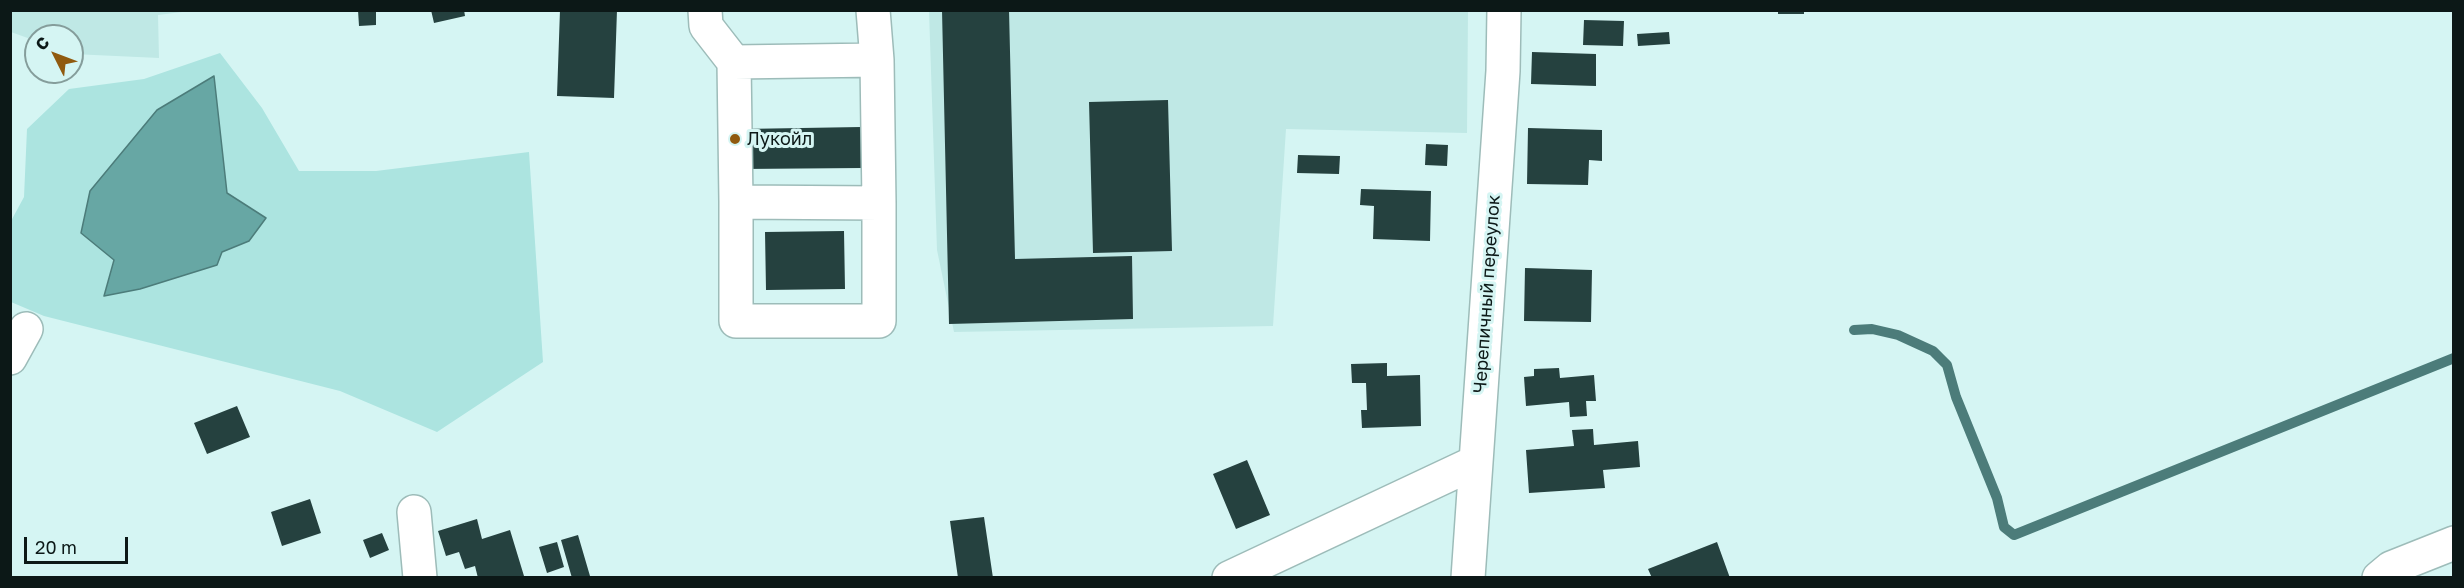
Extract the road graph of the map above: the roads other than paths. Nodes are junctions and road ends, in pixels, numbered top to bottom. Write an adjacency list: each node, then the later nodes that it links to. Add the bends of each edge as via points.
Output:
1 (705, 10): 5 (street, via 706,26)
2 (873, 10): 4 (street)
3 (1504, 10): 10 (street, Черепичный переулок)
4 (876, 60): 5 (street); 7 (street)
5 (734, 62): 6 (street)
6 (736, 202): 7 (street); 7 (street, via 736,321 879,321)
7 (879, 203)
8 (26, 329): 9 (street)
9 (10, 358)
10 (1476, 462): 14 (street); 15 (street, Черепичный переулок)
11 (414, 512): 13 (street)
12 (2454, 543): 16 (street, via 2391,568)
13 (420, 578)
14 (1229, 578)
15 (1468, 578)
16 (2379, 578)

